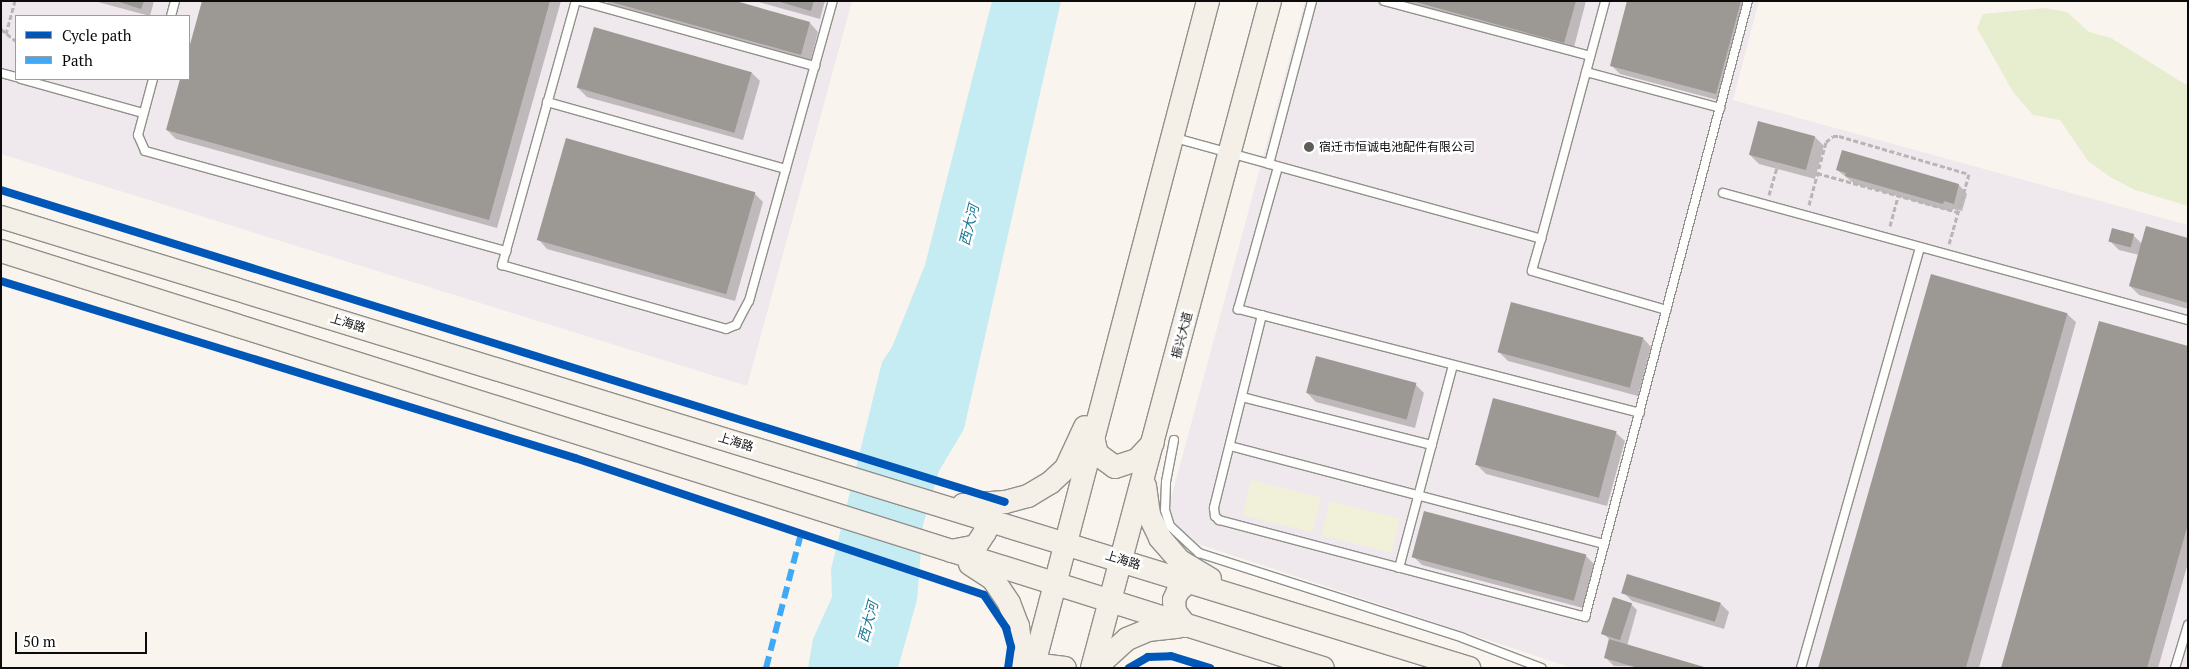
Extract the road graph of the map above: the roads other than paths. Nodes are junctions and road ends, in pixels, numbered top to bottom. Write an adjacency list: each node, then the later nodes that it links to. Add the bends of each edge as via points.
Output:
1 (175, 1): 11 (lane)
2 (576, 1): 19 (lane)
3 (580, 1): 13 (lane)
4 (833, 1): 13 (lane)
5 (1208, 1): 22 (main road)
6 (1270, 1): 23 (main road, 振兴大道)
7 (1312, 1): 24 (lane)
8 (1384, 1): 12 (lane)
9 (1605, 1): 12 (lane)
10 (1748, 1): 20 (lane)
11 (171, 15)
12 (1590, 56): 14 (lane)
13 (815, 66): 26 (lane)
14 (1586, 72): 20 (lane); 29 (lane)
15 (1, 73): 16 (lane)
16 (15, 77)
17 (26, 80): 21 (lane)
18 (153, 80): 21 (lane)
19 (548, 102): 26 (lane); 31 (lane)
20 (1720, 108): 33 (lane)
21 (143, 113): 31 (lane, via 138,141 145,151)
22 (1172, 138): 23 (lane); 37 (main road)
23 (1230, 153): 24 (lane); 41 (main road, 振兴大道)
24 (1269, 164): 25 (lane)
25 (1278, 167): 29 (lane); 34 (lane, via 1238,309)
26 (786, 169): 31 (lane, via 749,301 736,326 726,329 502,265)
27 (1723, 193): 30 (lane)
28 (1, 217): 46 (main road, 上海路)
29 (1541, 239): 33 (lane, via 1532,271)
30 (1920, 247): 35 (lane); 65 (lane)
31 (506, 251)
32 (1, 252): 50 (main road)
33 (1666, 310): 39 (lane)
34 (1262, 315): 36 (lane); 38 (lane)
35 (2188, 320)
36 (1453, 365): 39 (lane); 42 (lane)
37 (1111, 369): 40 (main road); 46 (main road, via 1066,468 1050,483 1028,496 1005,502)
38 (1242, 397): 42 (lane); 43 (lane)
39 (1640, 413): 49 (lane)
40 (1093, 438): 41 (main road, via 1097,454 1115,467 1137,460); 48 (main road)
41 (1164, 441): 44 (main road, 振兴大道); 64 (lane, via 1165,510 1170,526 1199,554 1462,638)
42 (1432, 445): 45 (lane)
43 (1230, 446): 45 (lane); 52 (lane, via 1214,508 1215,516 1220,520)
44 (1144, 478): 51 (main road, 振兴大道); 55 (main road, via 1149,515 1160,538 1180,561)
45 (1418, 495): 49 (lane); 52 (lane)
46 (942, 505): 47 (main road, 上海路)
47 (986, 518): 48 (main road, 上海路); 50 (main road, via 985,532 976,546)
48 (1066, 542): 51 (main road, 上海路); 54 (main road)
49 (1604, 544): 52 (lane, via 1585,617)
50 (951, 551): 54 (main road); 59 (main road, via 993,578 1009,603)
51 (1122, 560): 53 (main road, 上海路); 56 (main road, 振兴大道)
52 (1399, 568)
53 (1189, 581): 55 (main road, 上海路); 58 (main road, via 1174,600 1175,612)
54 (1055, 584): 56 (main road); 59 (main road)
55 (1241, 597): 63 (main road, 上海路)
56 (1111, 602): 58 (main road); 61 (main road, 振兴大道)
57 (2188, 625): 66 (lane)
58 (1186, 626): 61 (main road, via 1148,630 1127,639); 62 (main road)
59 (1030, 667): 60 (main road)
60 (1065, 668)
61 (1094, 668)
62 (1323, 668)
63 (1469, 668)
64 (1541, 668)
65 (1801, 668)
66 (2175, 668)

